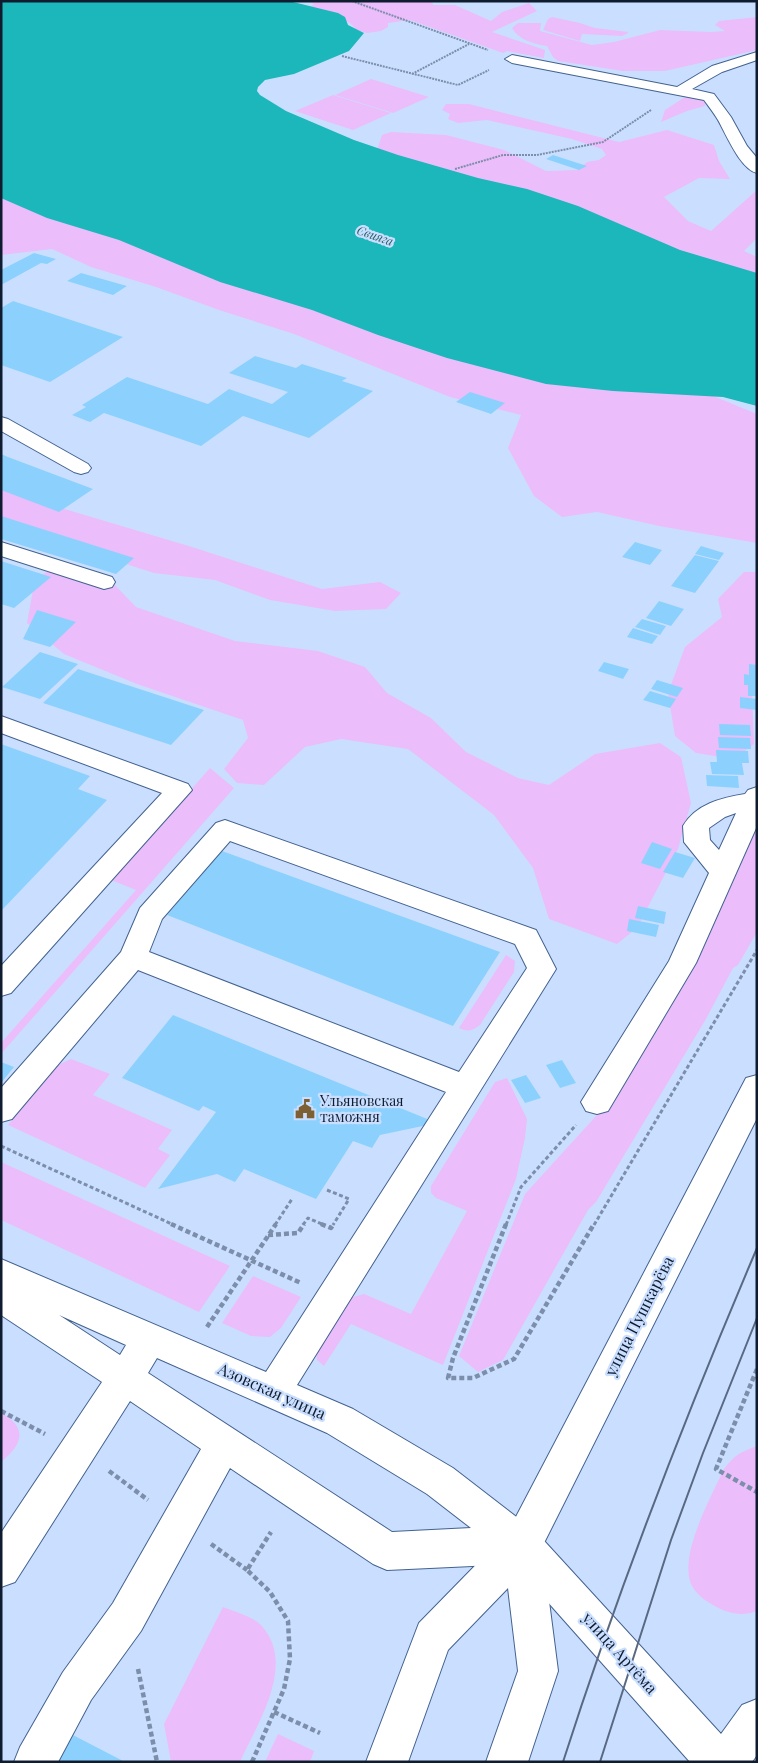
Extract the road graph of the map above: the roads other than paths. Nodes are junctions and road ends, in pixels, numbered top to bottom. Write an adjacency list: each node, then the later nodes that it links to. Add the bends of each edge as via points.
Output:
1 (757, 56): 3 (street, via 715,68)
2 (512, 59): 3 (street)
3 (680, 91): 4 (street, via 709,97)
4 (757, 168)
5 (1, 423): 6 (street)
6 (81, 468)
7 (1, 549): 8 (street)
8 (104, 582)
9 (1, 724): 13 (street, via 179,790)
10 (756, 798): 11 (street); 11 (street, via 724,806 705,815 696,826 697,842)
11 (723, 872): 16 (street, via 682,963)
12 (134, 957): 14 (street); 14 (street, via 150,915 225,829 526,937 542,969); 17 (street)
13 (1, 985)
14 (466, 1087): 22 (street)
15 (757, 1087): 24 (street, улица Пушкарёва)
16 (597, 1102)
17 (1, 1110)
18 (1, 1274): 20 (street, Азовская улица)
19 (1, 1296): 21 (street)
20 (150, 1339): 21 (street); 22 (street, Азовская улица)
21 (125, 1377): 23 (street); 25 (street)
22 (274, 1392): 24 (street, Азовская улица, via 340,1422 440,1481)
23 (224, 1443): 24 (street, via 387,1551); 27 (street, via 127,1617 77,1686)
24 (522, 1545): 28 (street, улица Пушкарёва, via 433,1637); 29 (street, via 538,1671); 30 (street, улица Артёма)
25 (1, 1568)
26 (757, 1720): 31 (street)
27 (35, 1762)
28 (387, 1762)
29 (507, 1762)
30 (718, 1762)
31 (726, 1762)

